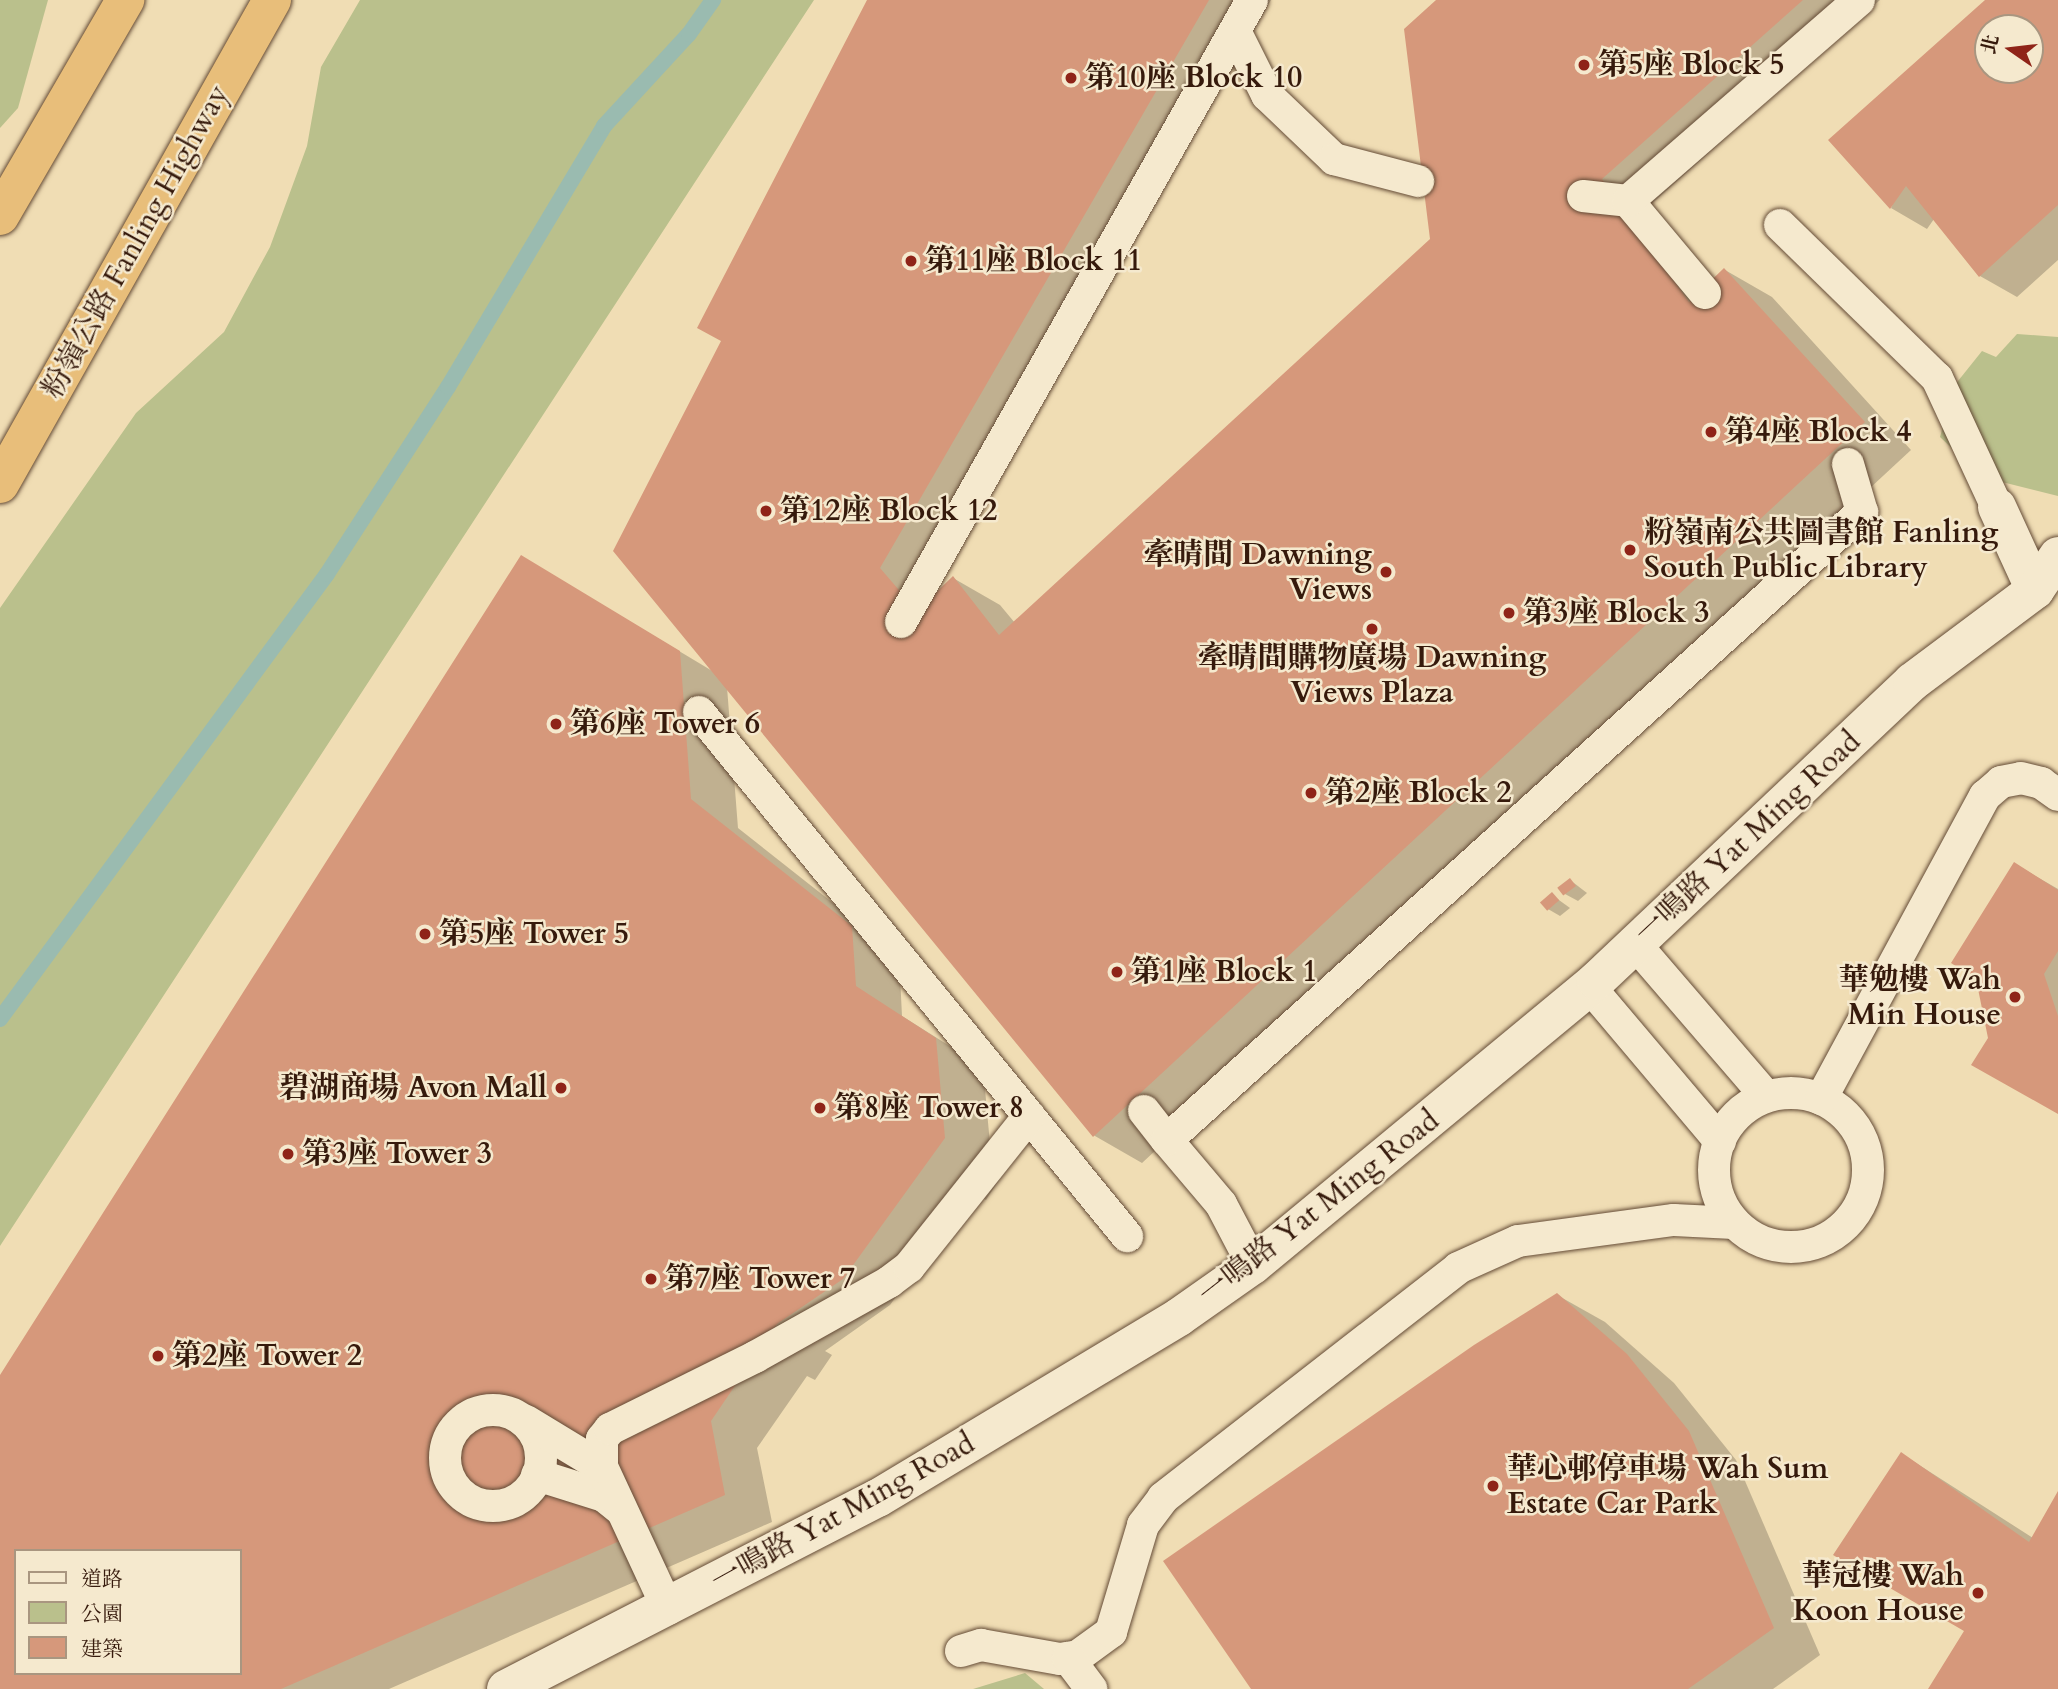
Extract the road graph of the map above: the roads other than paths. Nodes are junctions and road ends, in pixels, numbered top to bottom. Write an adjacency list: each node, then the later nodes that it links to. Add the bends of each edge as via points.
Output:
1 (125, 0): 9 (highway)
2 (271, 0): 13 (highway, 粉嶺公路 Fanling Highway)
3 (1252, 0): 5 (lane)
4 (1859, 0): 8 (lane)
5 (1234, 31): 6 (lane, via 1267,95 1334,159); 17 (lane)
6 (1418, 181)
7 (1583, 197): 8 (lane)
8 (1628, 201): 11 (lane)
9 (0, 216)
10 (1780, 225): 14 (lane, via 1937,378)
11 (1705, 293)
12 (1849, 464): 26 (lane, via 1861,512)
13 (0, 484)
14 (1997, 507): 16 (street)
15 (2058, 556): 16 (street, 一鳴路 Yat Ming Road)
16 (2047, 591): 20 (street, 一鳴路 Yat Ming Road, via 1912,682)
17 (901, 622)
18 (699, 712): 25 (lane)
19 (2058, 795): 23 (lane, via 2041,783 2021,778 2001,782 1985,796)
20 (1636, 945): 21 (street, 一鳴路 Yat Ming Road); 22 (lane)
21 (1589, 986): 27 (lane); 30 (street, 一鳴路 Yat Ming Road)
22 (1766, 1096): 23 (lane, via 1791,1092); 27 (lane, via 1744,1109)
23 (1821, 1099): 28 (lane, via 1839,1109 1856,1128 1866,1151 1868,1177 1861,1202 1848,1223 1827,1239 1803,1247 1778,1247 1753,1239)
24 (1144, 1111): 26 (lane)
25 (1029, 1116): 29 (lane); 32 (lane, via 909,1266 889,1282 755,1357 610,1429 602,1440)
26 (1167, 1140): 30 (lane, via 1221,1204)
27 (1720, 1141): 28 (lane, via 1714,1176 1720,1201)
28 (1734, 1223): 37 (lane, via 1674,1220 1518,1241 1435,1282 1163,1498 1143,1525 1111,1632)
29 (1128, 1236)
30 (1253, 1265): 35 (street, 一鳴路 Yat Ming Road, via 1179,1317 878,1498)
31 (519, 1417): 32 (lane); 33 (lane, via 538,1440); 33 (lane, via 491,1409 460,1421 450,1435 445,1468 462,1496 494,1507 524,1495)
32 (602, 1467): 34 (lane)
33 (537, 1475): 34 (lane, via 604,1496)
34 (621, 1510): 35 (lane)
35 (668, 1609): 38 (street, 一鳴路 Yat Ming Road)
36 (961, 1651): 37 (lane, via 981,1645)
37 (1068, 1658): 39 (lane)
38 (506, 1689)
39 (1091, 1689)

